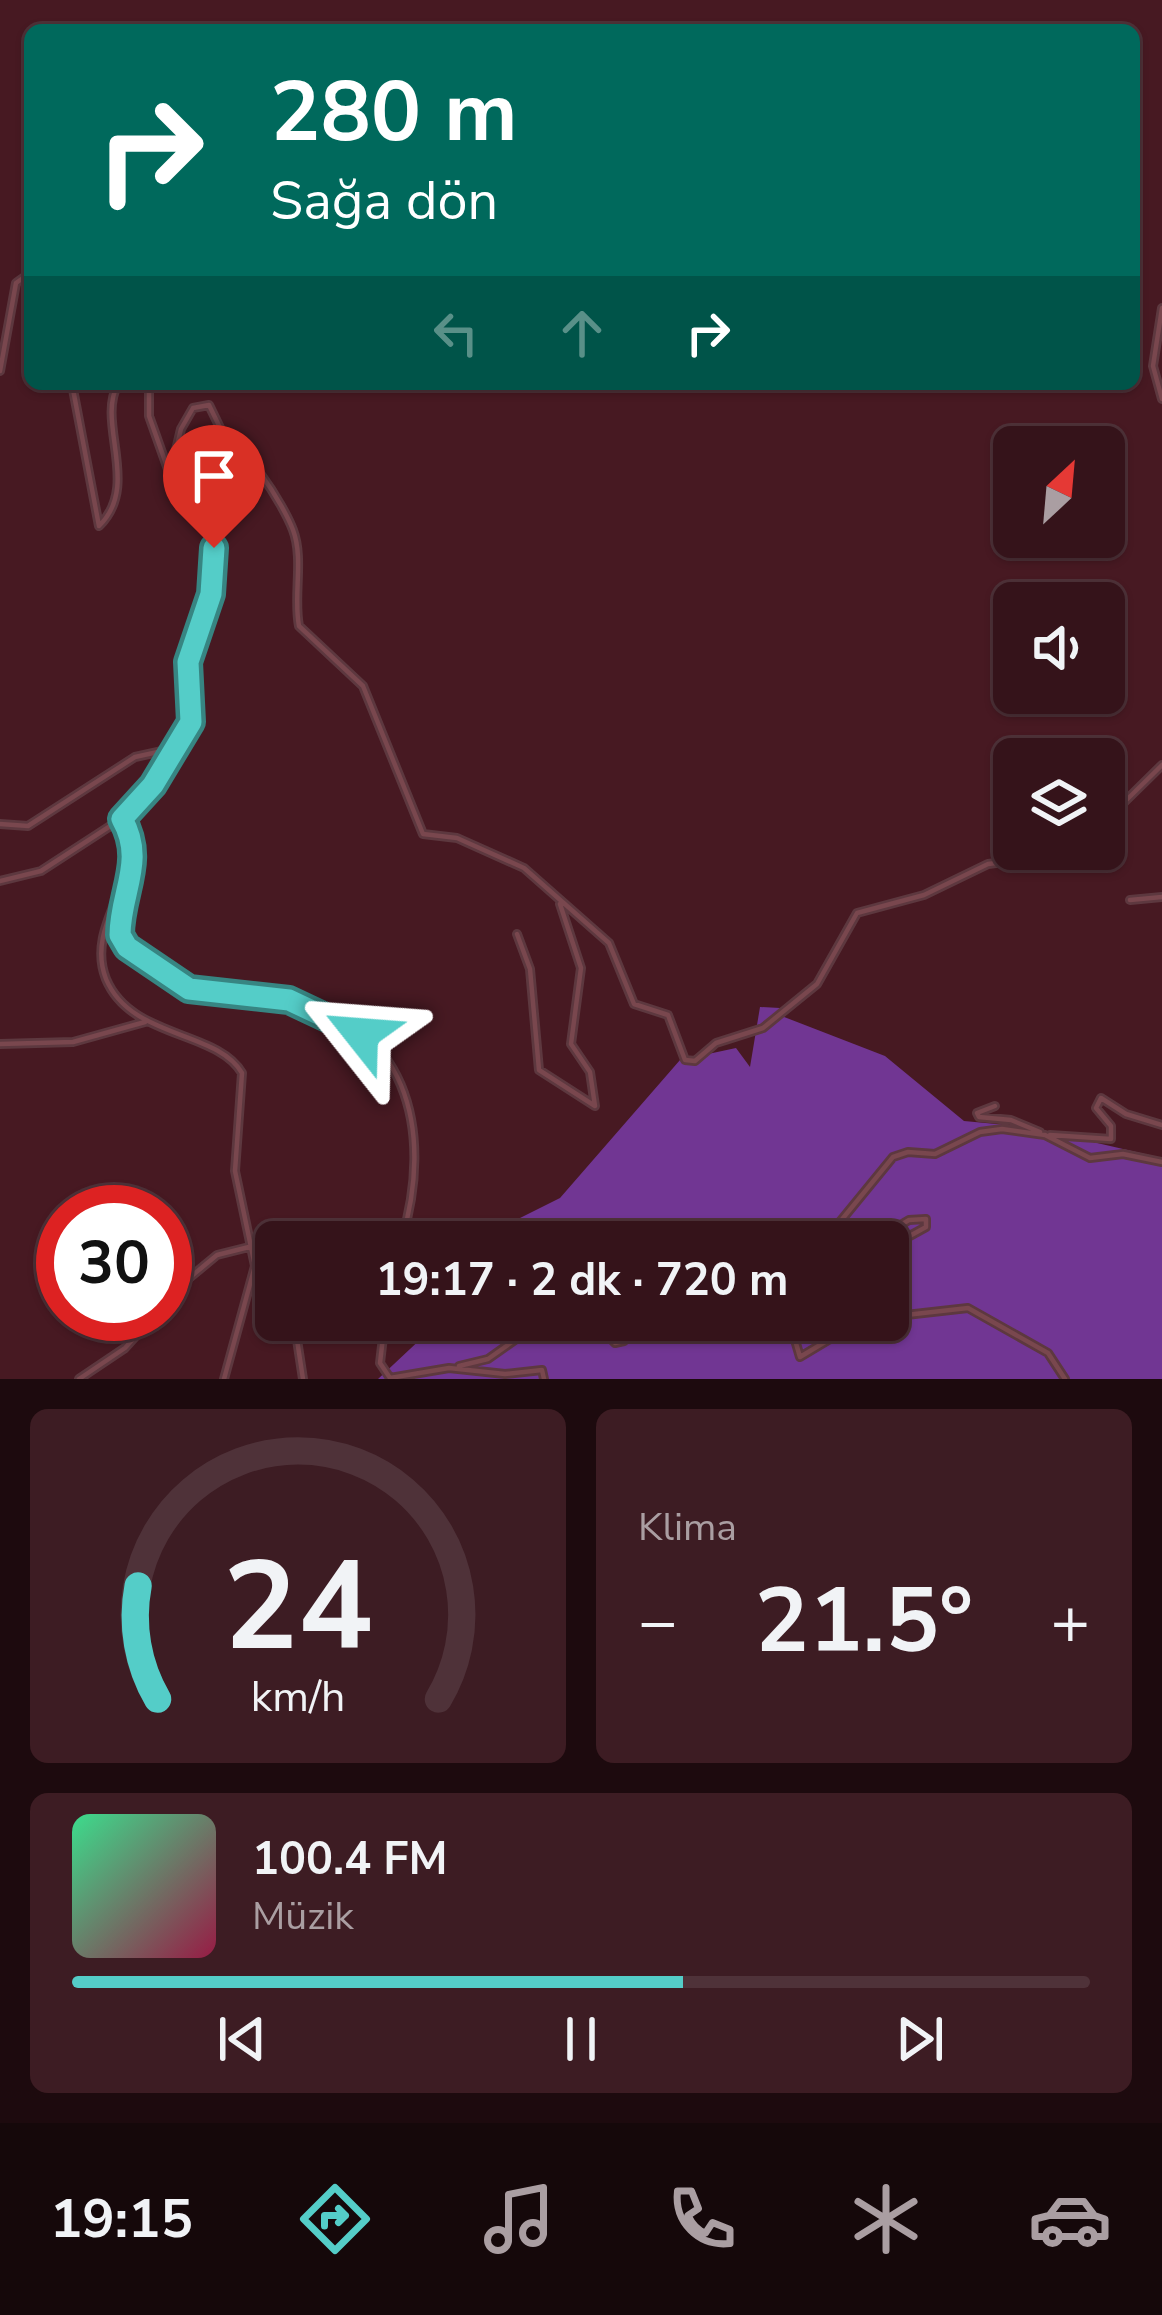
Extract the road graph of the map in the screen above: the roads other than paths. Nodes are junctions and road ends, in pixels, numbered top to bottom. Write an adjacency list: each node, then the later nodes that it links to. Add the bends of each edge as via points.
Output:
1 (24, 277): 3 (street, via 16,283)
2 (1162, 308): 7 (street, via 1153,366)
3 (0, 371)
4 (73, 390): 5 (street, via 99,526 120,470)
5 (116, 390)
6 (149, 390): 8 (street, via 149,416 170,475 193,407 213,408)
7 (1162, 399)
8 (225, 439): 9 (street, via 212,448 211,594 188,662 191,722); 18 (street, via 262,476 294,532 299,626 363,686 417,826 524,868)
9 (177, 748): 12 (street); 13 (street, via 135,757 32,824)
10 (1162, 765): 11 (street)
11 (1125, 801)
12 (122, 819): 14 (street); 16 (street, via 41,871)
13 (0, 824)
14 (133, 854): 21 (street, via 100,944 107,981); 27 (street, via 120,926 127,947 198,992 279,997 320,1011 394,1063 414,1127)
15 (993, 863): 18 (street, via 856,914 817,984 763,1028 716,1043 690,1062 681,1057 668,1015 634,1004 609,943)
16 (0, 881)
17 (1162, 897): 19 (street)
18 (558, 899): 20 (street, via 581,968 571,1044 594,1080 595,1106 538,1070 530,969)
19 (1130, 900)
20 (518, 934)
21 (145, 1022): 22 (street, via 73,1042); 31 (street, via 239,1067 235,1171)
22 (0, 1043)
23 (995, 1106): 25 (street, via 979,1118 1012,1120)
24 (1162, 1125): 25 (street, via 1101,1097 1096,1108 1111,1139)
25 (1045, 1135): 26 (street, via 1086,1157); 28 (street, via 989,1130 934,1154 893,1157)
26 (1162, 1162)
27 (405, 1221)
28 (841, 1221)
29 (907, 1221): 30 (street, via 926,1219)
30 (909, 1236)
31 (253, 1246): 32 (street, via 217,1255); 42 (street, via 255,1266)
32 (192, 1276)
33 (909, 1315): 45 (street, via 968,1308 1048,1353)
34 (131, 1341): 41 (street)
35 (297, 1341): 43 (street)
36 (382, 1341): 40 (street, via 387,1375)
37 (513, 1341): 40 (street)
38 (795, 1341): 39 (street, via 800,1357)
39 (827, 1341)
40 (454, 1368): 44 (street, via 542,1370)
41 (79, 1379)
42 (224, 1379)
43 (303, 1379)
44 (544, 1379)
45 (1065, 1379)

